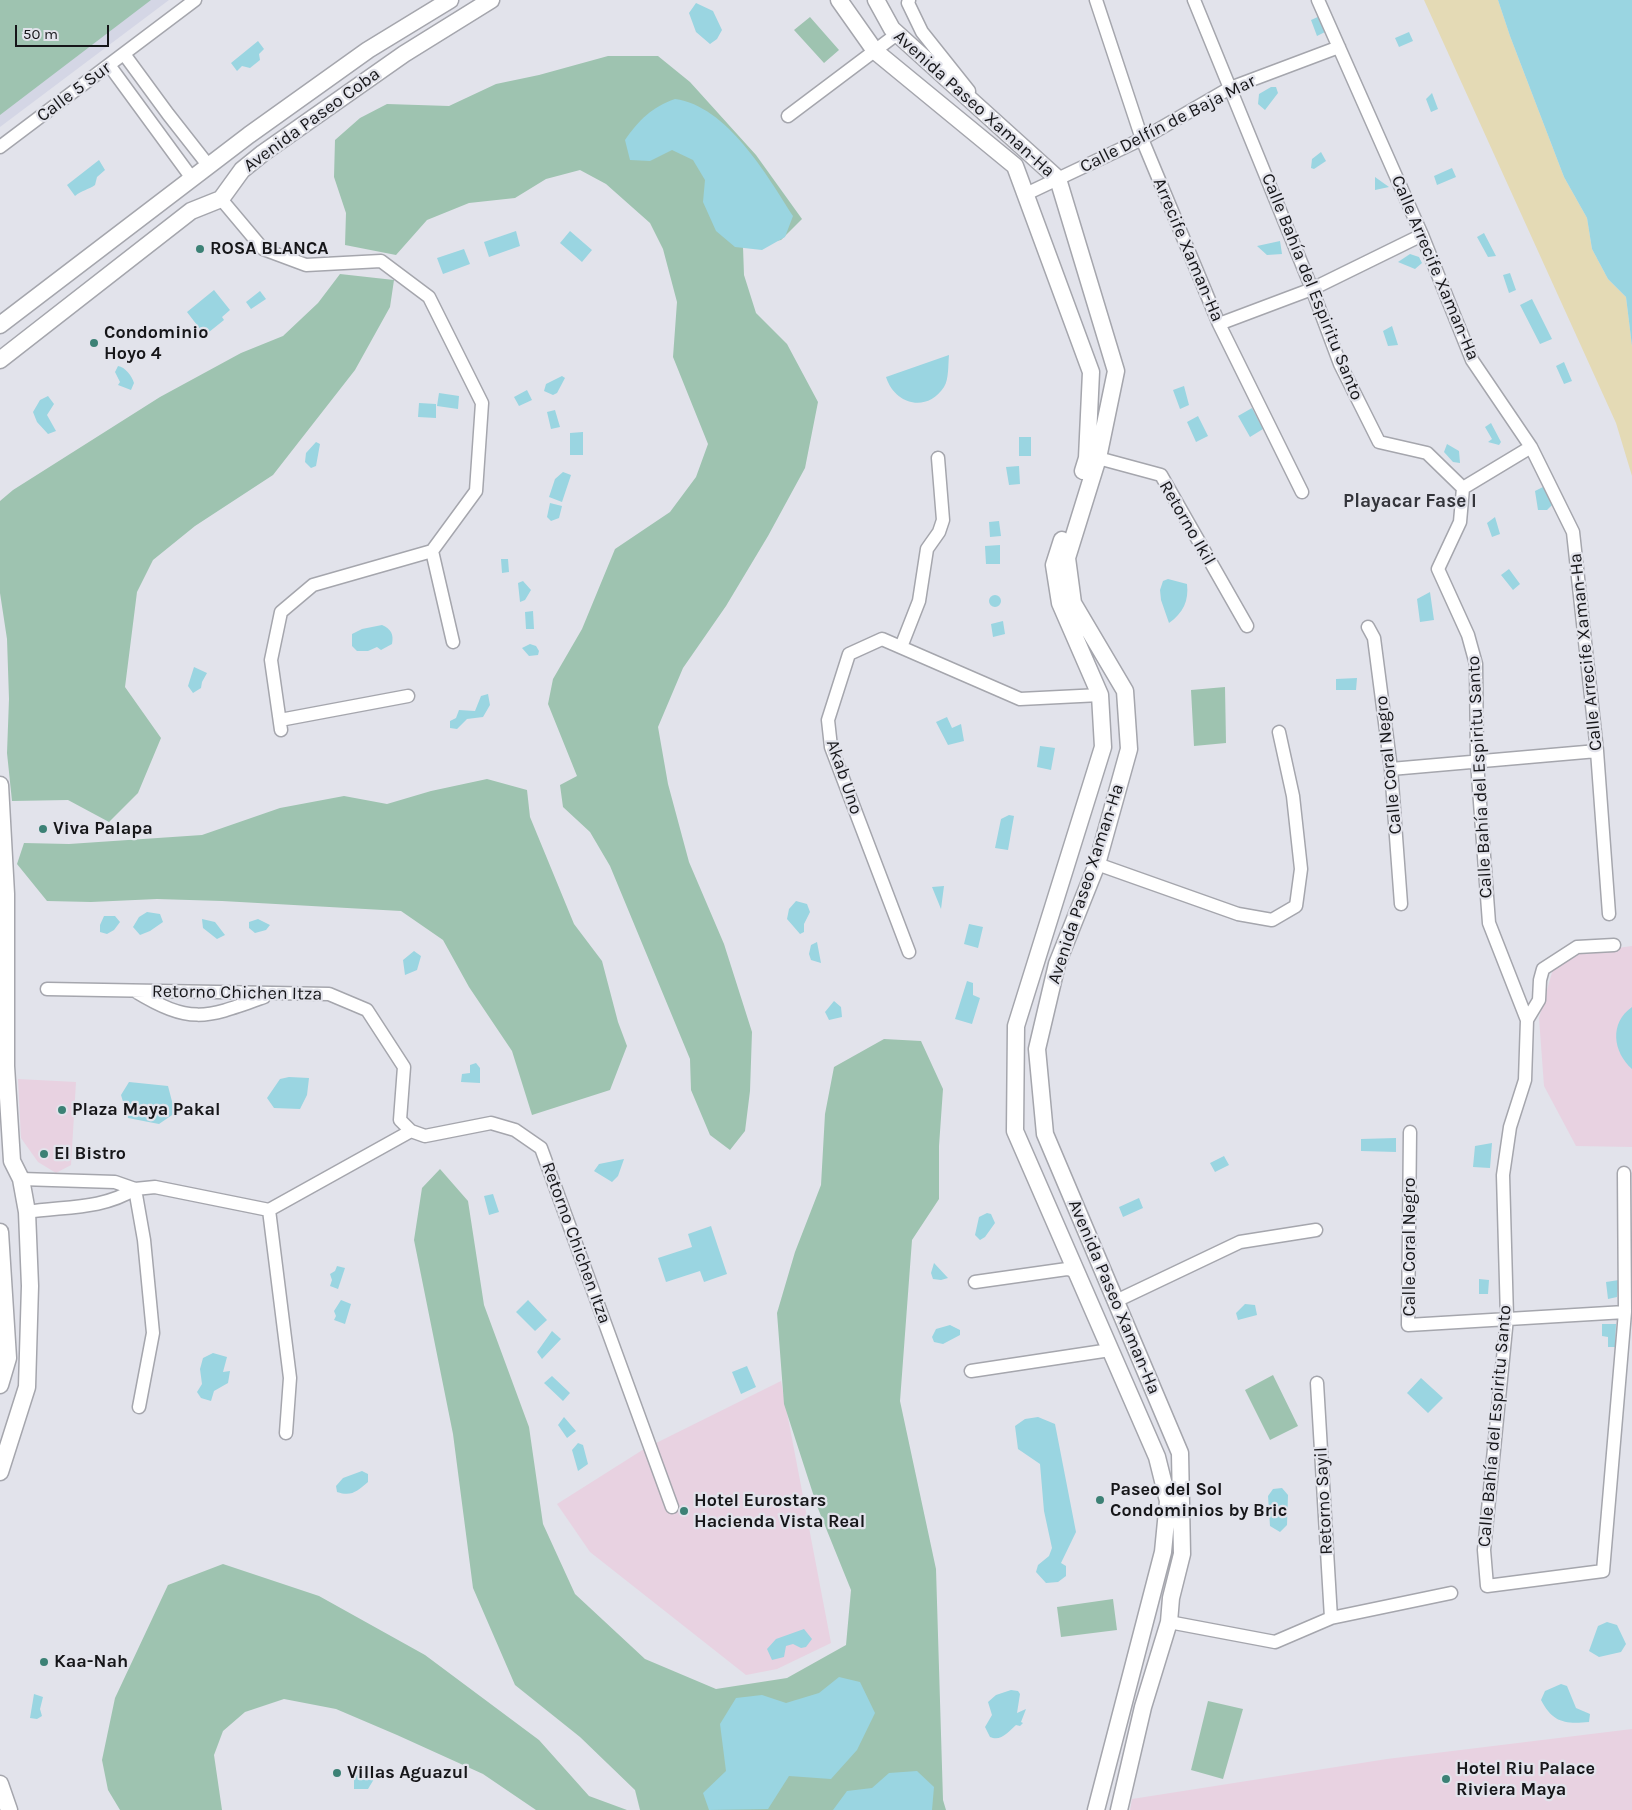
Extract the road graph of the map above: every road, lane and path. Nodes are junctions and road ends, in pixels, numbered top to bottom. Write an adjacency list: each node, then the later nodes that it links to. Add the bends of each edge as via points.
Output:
1 (196, 0): 13 (street, Calle 5 Sur)
2 (450, 0): 18 (main road, Avenida Paseo Coba, via 368,50)
3 (491, 0): 21 (main road, Avenida Paseo Coba, via 404,54)
4 (839, 0): 12 (main road, Avenida Paseo Xaman-Ha)
5 (876, 0): 10 (main road, Avenida Paseo Xaman-Ha)
6 (909, 0): 17 (street, via 922,32)
7 (1096, 0): 19 (street, Arrecife Xaman-Ha)
8 (1194, 0): 15 (street, Calle Bahía del Espiritu Santo)
9 (1318, 0): 11 (street, Calle Arrecife Xaman-Ha)
10 (897, 34): 12 (street); 17 (main road, Avenida Paseo Xaman-Ha)
11 (1338, 47): 15 (street, Calle Delfín de Baja Mar); 29 (street, Calle Arrecife Xaman-Ha)
12 (875, 51): 16 (street); 25 (main road, Avenida Paseo Xaman-Ha, via 1015,166)
13 (124, 54): 14 (street, Calle 5 Sur); 22 (street)
14 (110, 65): 20 (street, Calle 5 Sur); 23 (street)
15 (1230, 88): 19 (street, Calle Delfín de Baja Mar); 30 (street, Calle Bahía del Espiritu Santo)
16 (788, 116)
17 (989, 117): 24 (main road, Avenida Paseo Xaman-Ha)
18 (249, 135): 21 (main road); 22 (main road, Avenida Paseo Coba)
19 (1142, 139): 24 (street, Calle Delfín de Baja Mar); 31 (street, Arrecife Xaman-Ha)
20 (0, 147)
21 (263, 153): 26 (main road, Avenida Paseo Coba, via 242,170)
22 (208, 164): 23 (main road, Avenida Paseo Coba)
23 (191, 177): 27 (main road, Avenida Paseo Coba)
24 (1058, 179): 25 (street, Calle Delfín de Baja Mar); 36 (main road, Avenida Paseo Xaman-Ha, via 1116,371)
25 (1026, 194): 44 (main road, Avenida Paseo Xaman-Ha, via 1091,372 1087,458 1054,565 1060,603)
26 (220, 199): 28 (main road, via 190,211); 39 (street, via 263,248 306,265 381,261 429,297 482,403 476,491)
27 (149, 213): 28 (main road); 32 (main road, Avenida Paseo Coba)
28 (164, 233): 33 (main road)
29 (1422, 235): 30 (street); 34 (street, Calle Arrecife Xaman-Ha, via 1472,360)
30 (1312, 289): 31 (street); 37 (street, Calle Bahía del Espiritu Santo, via 1340,364 1379,442 1426,453)
31 (1219, 324): 38 (street, Arrecife Xaman-Ha)
32 (0, 325)
33 (0, 360)
34 (1531, 447): 37 (street); 47 (street, Calle Arrecife Xaman-Ha, via 1573,532)
35 (938, 458): 43 (street, via 943,520 927,549 918,601)
36 (1098, 458): 40 (street, Retorno Ikil, via 1161,475); 52 (main road, Avenida Paseo Xaman-Ha, via 1067,558 1073,603 1125,691 1129,749)
37 (1463, 488): 48 (street, Calle Bahía del Espiritu Santo, via 1460,522 1438,569 1468,635 1476,664)
38 (1302, 492)
39 (432, 551): 42 (street); 45 (street, via 313,585 282,612 271,660 280,725)
40 (1247, 626)
41 (1368, 627): 49 (street, Calle Coral Negro, via 1374,638)
42 (453, 642)
43 (901, 647): 44 (street, Akab Uno, via 1020,699); 59 (street, Akab Uno, via 882,638 849,654 828,720 831,747)
44 (1100, 695): 51 (main road, Avenida Paseo Xaman-Ha, via 1103,747)
45 (408, 696)
46 (1279, 732): 53 (street, via 1293,796 1302,869 1296,906 1272,920 1238,914)
47 (1597, 750): 48 (street); 55 (street, Calle Arrecife Xaman-Ha)
48 (1477, 762): 49 (street); 63 (street, Calle Bahía del Espiritu Santo, via 1489,923)
49 (1392, 769): 54 (street, Calle Coral Negro)
50 (0, 785): 67 (main road, via 6,894 6,1066 12,1161)
51 (1085, 805): 52 (main road); 56 (main road, Avenida Paseo Xaman-Ha)
52 (1111, 812): 53 (main road, Avenida Paseo Xaman-Ha)
53 (1097, 864): 57 (main road, Avenida Paseo Xaman-Ha)
54 (1400, 904)
55 (1609, 914)
56 (1049, 921): 57 (main road); 74 (main road, Avenida Paseo Xaman-Ha, via 1016,1026 1015,1132)
57 (1072, 927): 73 (main road, Avenida Paseo Xaman-Ha, via 1057,964 1036,1049 1045,1134)
58 (1614, 945): 63 (street, via 1577,947 1543,969 1539,1000)
59 (909, 952)
60 (47, 989): 61 (street, Retorno Chichen Itza)
61 (134, 991): 62 (street, Retorno Chichen Itza); 62 (street, via 176,1011 201,1016)
62 (271, 994): 64 (street, Retorno Chichen Itza, via 329,994 367,1010 404,1067 400,1120)
63 (1527, 1020): 81 (street, Calle Bahía del Espiritu Santo, via 1525,1080 1510,1127 1503,1175)
64 (411, 1131): 69 (street); 90 (street, Retorno Chichen Itza, via 425,1136 491,1124 515,1130 541,1148)
65 (1410, 1132): 81 (street, Calle Coral Negro, via 1408,1325)
66 (1624, 1173): 80 (street)
67 (21, 1179): 68 (street, via 115,1182); 70 (main road)
68 (134, 1188): 69 (street, via 155,1187); 70 (street, via 115,1200 97,1205); 87 (street, via 144,1240 153,1334)
69 (268, 1210): 88 (street, via 290,1378)
70 (27, 1212): 77 (main road)
71 (1316, 1230): 79 (street, via 1240,1242)
72 (0, 1232): 78 (main road)
73 (1088, 1236): 74 (main road); 79 (main road, Avenida Paseo Xaman-Ha)
74 (1065, 1247): 75 (main road, Avenida Paseo Xaman-Ha)
75 (1075, 1271): 76 (street); 83 (main road, Avenida Paseo Xaman-Ha)
76 (975, 1282)
77 (30, 1286): 78 (main road); 89 (main road, via 27,1387)
78 (5, 1288): 86 (main road, via 8,1358)
79 (1116, 1301): 82 (main road, Avenida Paseo Xaman-Ha)
80 (1625, 1312): 81 (street); 81 (street, Calle Bahía del Espiritu Santo, via 1603,1571 1487,1586 1484,1550)
81 (1507, 1318)
82 (1137, 1353): 83 (main road); 92 (main road, Avenida Paseo Xaman-Ha, via 1180,1453)
83 (1113, 1357): 84 (street); 91 (main road, Avenida Paseo Xaman-Ha, via 1156,1457 1168,1502)
84 (972, 1371)
85 (1317, 1383): 94 (street, Retorno Sayil)
86 (0, 1385)
87 (139, 1406)
88 (286, 1433)
89 (0, 1472)
90 (672, 1507)
91 (1163, 1552): 92 (main road); 98 (main road, Avenida Paseo Xaman-Ha)
92 (1182, 1554): 95 (main road, Avenida Paseo Xaman-Ha)
93 (1451, 1592): 94 (street)
94 (1331, 1618): 95 (street, via 1275,1642)
95 (1169, 1622): 99 (main road, Avenida Paseo Xaman-Ha, via 1143,1707)
96 (0, 1784): 97 (main road)
97 (9, 1810)
98 (1096, 1810)
99 (1119, 1810)

